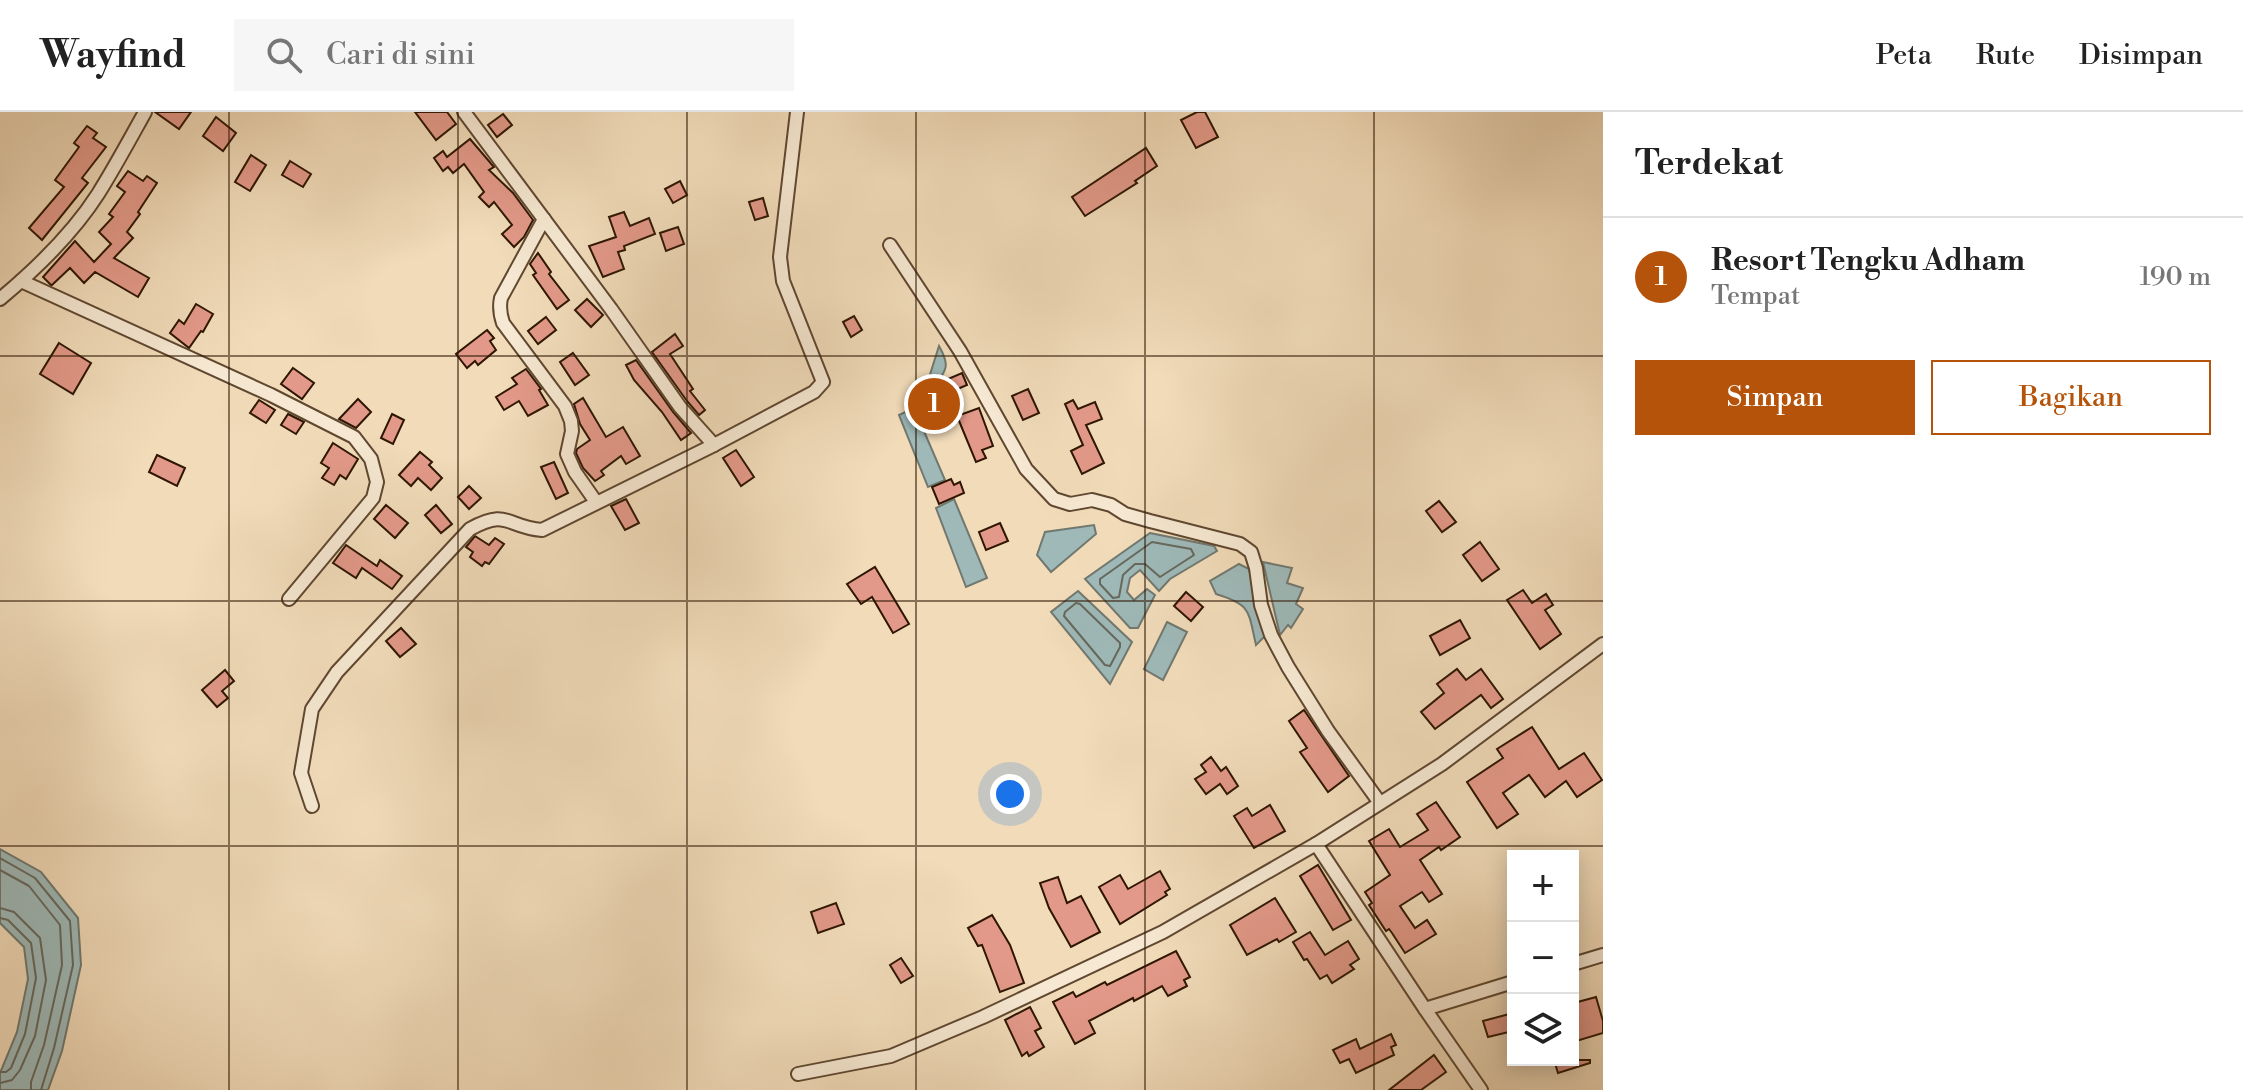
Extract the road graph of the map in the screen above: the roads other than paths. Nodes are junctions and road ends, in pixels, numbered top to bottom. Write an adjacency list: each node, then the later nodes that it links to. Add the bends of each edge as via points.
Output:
1 (145, 112): 6 (street, via 97,195)
2 (464, 112): 4 (street)
3 (797, 112): 8 (street, via 780,257 783,281 823,382 814,392)
4 (544, 219): 8 (street, via 680,407); 9 (street, via 501,298 500,315 565,406 572,431 567,454)
5 (890, 245): 12 (street, via 960,351 1026,469 1054,499 1111,505 1125,514 1240,544 1251,552 1271,635 1328,731)
6 (21, 281): 7 (street); 10 (street, via 354,437 371,459 377,482 373,498)
7 (0, 299)
8 (714, 445): 9 (street)
9 (596, 502): 13 (street, via 542,530 499,518 470,529 337,672 312,709 301,773)
10 (289, 599)
11 (1603, 644): 12 (street, via 1442,764)
12 (1380, 803): 14 (street)
13 (312, 806)
14 (1316, 844): 18 (street); 19 (street, via 1163,932 983,1017 891,1056)
15 (1603, 955): 16 (street)
16 (1579, 962)
17 (1507, 984): 18 (street)
18 (1425, 1009): 20 (street)
19 (798, 1074)
20 (1481, 1090)

